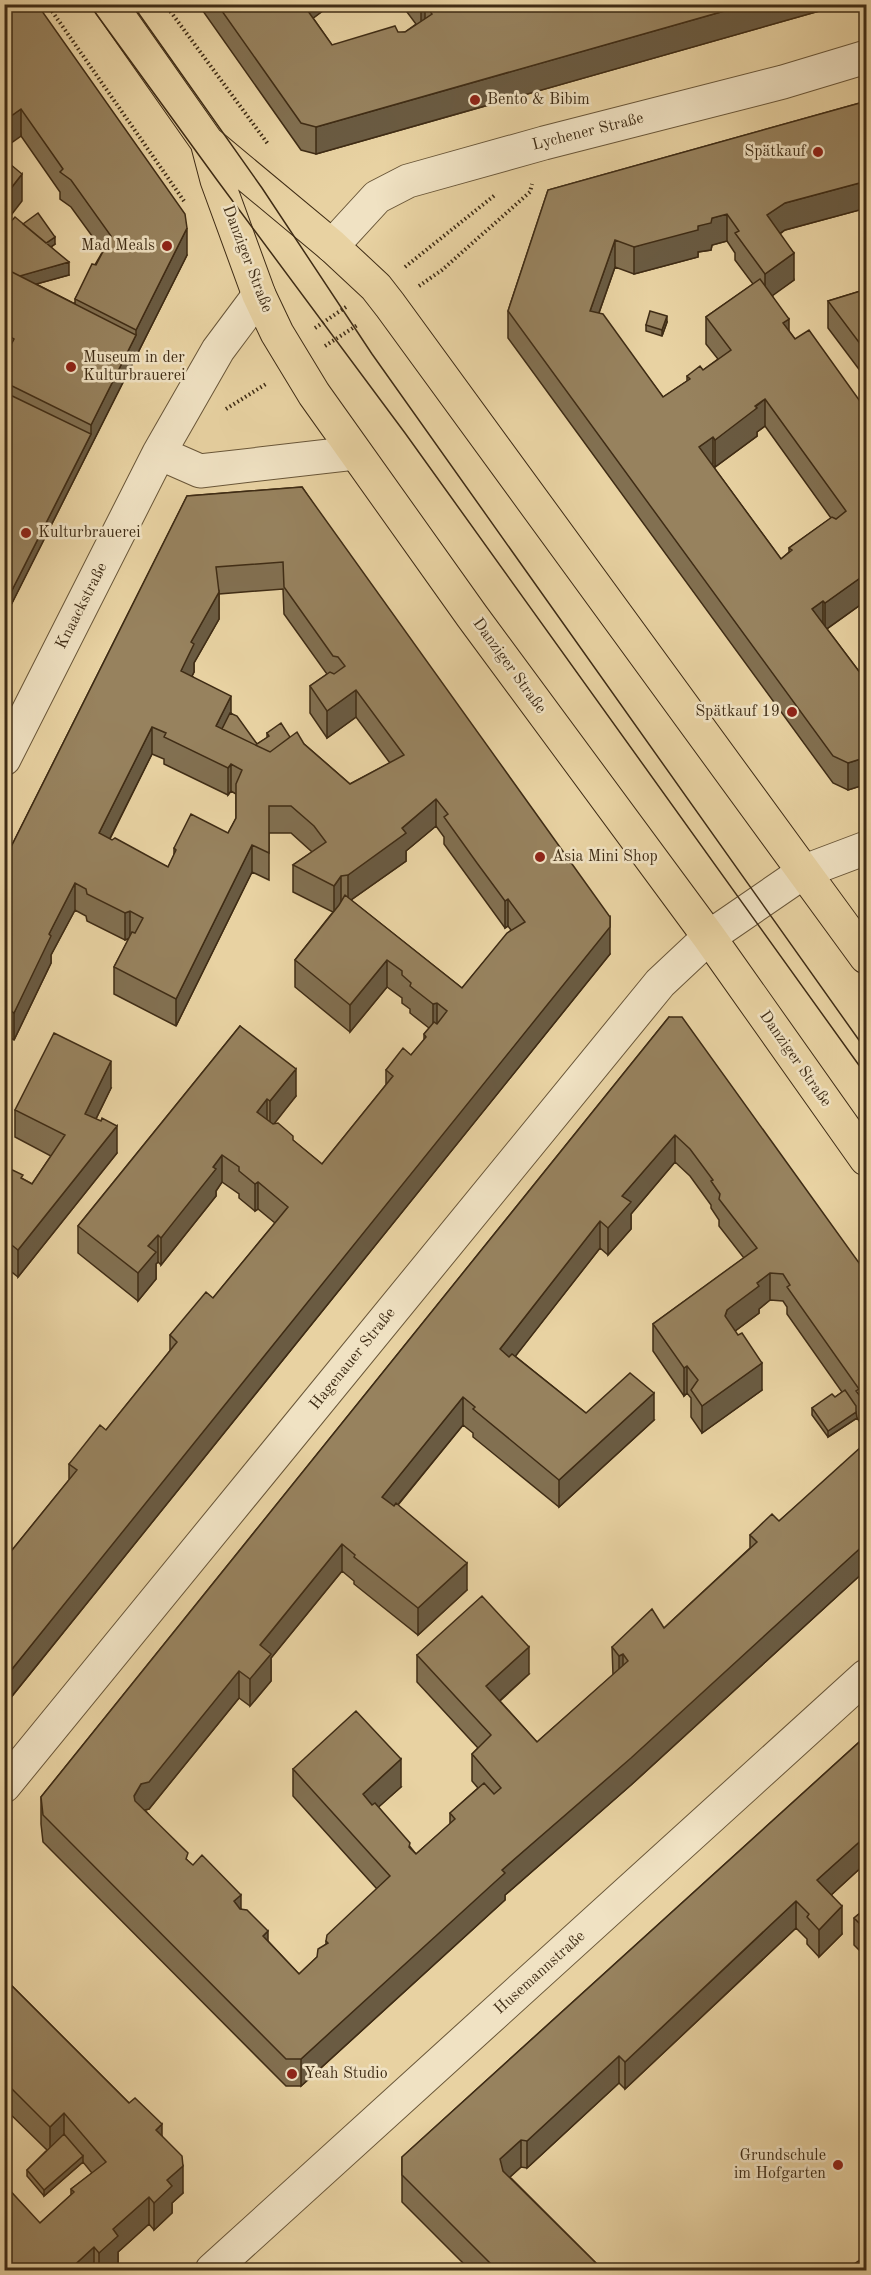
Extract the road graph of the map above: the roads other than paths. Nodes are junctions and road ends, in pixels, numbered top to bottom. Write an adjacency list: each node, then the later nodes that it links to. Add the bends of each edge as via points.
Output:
1 (110, 4): 3 (main road, Danziger Straße)
2 (867, 57): 4 (street, Lychener Straße, via 408,181 377,197)
3 (207, 142): 4 (main road, Danziger Straße); 5 (main road, Danziger Straße)
4 (332, 246): 10 (main road, Danziger Straße, via 383,296)
5 (259, 295): 6 (street, Knaackstraße, via 218,350); 7 (main road, Danziger Straße, via 291,356)
6 (159, 453): 7 (street, via 200,471); 8 (street, Knaackstraße)
7 (355, 453): 11 (main road, Danziger Straße)
8 (4, 759)
9 (867, 848): 10 (street, Hagenauer Straße)
10 (805, 871): 11 (street, Hagenauer Straße); 12 (main road, Danziger Straße)
11 (709, 937): 13 (main road, Danziger Straße); 15 (street, Hagenauer Straße, via 660,983)
12 (867, 957)
13 (867, 1159)
14 (867, 1676): 16 (street, Husemannstraße)
15 (4, 1786)
16 (212, 2271)

